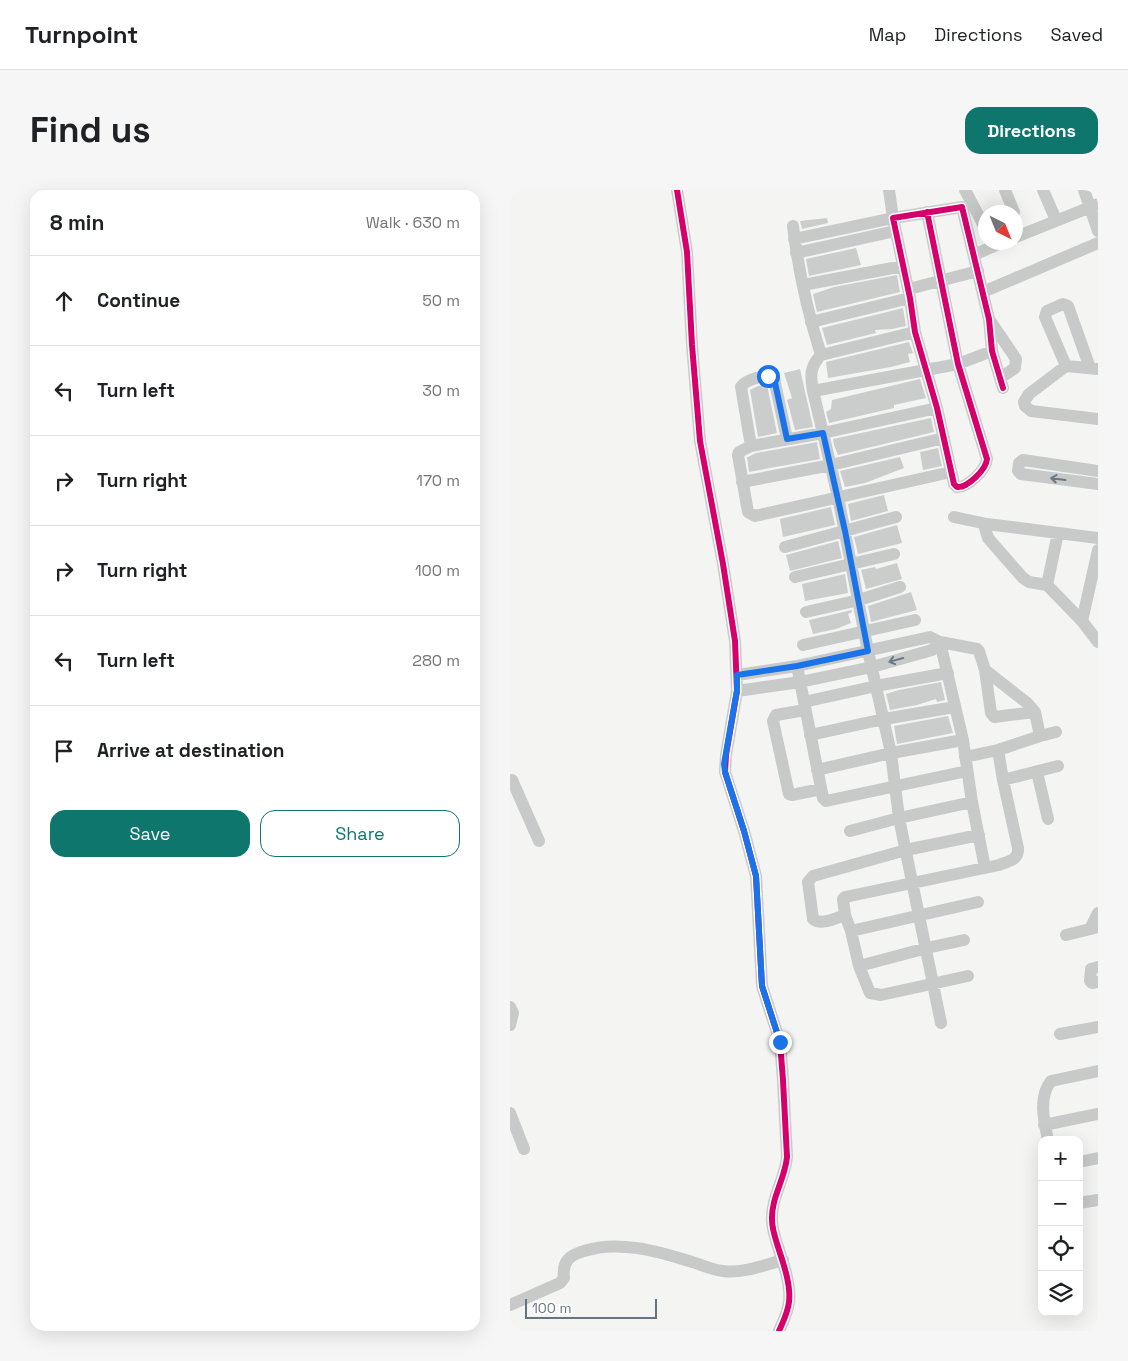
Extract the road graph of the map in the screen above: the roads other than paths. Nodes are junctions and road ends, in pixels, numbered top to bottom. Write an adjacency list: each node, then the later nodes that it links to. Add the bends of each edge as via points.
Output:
1 (677, 190): 78 (street, via 688,252 700,441 723,564)
2 (890, 190): 13 (street)
3 (960, 190): 10 (street)
4 (965, 190): 12 (street)
5 (1005, 190): 8 (street)
6 (1043, 190): 14 (street)
7 (1084, 190): 9 (street)
8 (1011, 205)
9 (1094, 205): 14 (street); 16 (street)
10 (962, 207): 11 (street); 23 (street)
11 (927, 212): 13 (street); 26 (street)
12 (978, 215)
13 (893, 218): 17 (street); 19 (street)
14 (1056, 220): 18 (street)
15 (793, 226): 19 (street)
16 (1098, 230)
17 (895, 231): 22 (street); 24 (street)
18 (1023, 234)
19 (794, 239): 22 (street)
20 (1098, 243): 28 (street)
21 (984, 250): 23 (street)
22 (796, 253): 27 (street)
23 (974, 255): 25 (street)
24 (903, 266): 27 (street); 29 (street)
25 (978, 270): 26 (street); 28 (street)
26 (941, 280): 29 (street); 35 (street)
27 (803, 285): 31 (street)
28 (983, 292): 30 (street)
29 (910, 293): 31 (street); 32 (street)
30 (989, 320): 33 (street); 33 (street, via 1016,359 1015,368 1002,383)
31 (811, 322): 34 (street)
32 (915, 332): 34 (street); 38 (street)
33 (992, 351): 35 (street)
34 (821, 355): 39 (street, via 815,361 810,377)
35 (958, 364): 38 (street); 48 (street, via 987,460 984,469 962,487 955,486)
36 (1066, 366): 37 (street); 37 (street, via 1045,316 1047,311 1063,304 1068,306); 41 (street, via 1029,394 1025,406 1031,411)
37 (1094, 369)
38 (927, 370): 39 (street); 40 (street)
39 (813, 391): 42 (street)
40 (937, 408): 42 (street); 43 (street)
41 (1098, 419)
42 (823, 433): 44 (street); 46 (street)
43 (944, 438): 46 (street); 48 (street)
44 (787, 439): 45 (street); 45 (street, via 774,378 768,376 748,381 741,388)
45 (751, 446): 49 (street, via 738,455)
46 (831, 465): 49 (street); 51 (street)
47 (1098, 471): 50 (street, one-way to 47, via 1018,471 1023,460)
48 (951, 472): 51 (street)
49 (742, 482): 51 (street, via 748,512 755,516)
50 (1098, 484)
51 (838, 497): 55 (street)
52 (896, 516): 55 (street)
53 (954, 517): 54 (street)
54 (987, 524): 56 (street); 63 (street, via 984,528 988,538 1023,578)
55 (845, 531): 58 (street); 61 (street)
56 (1058, 533): 57 (street); 63 (street)
57 (1098, 538)
58 (785, 547)
59 (1098, 550): 68 (street)
60 (894, 554): 61 (street)
61 (852, 564): 62 (street); 65 (street)
62 (795, 577)
63 (1047, 585): 68 (street)
64 (900, 587): 65 (street)
65 (858, 600): 66 (street); 69 (street)
66 (806, 612)
67 (915, 620): 69 (street)
68 (1082, 621): 71 (street)
69 (864, 632): 72 (street); 73 (street)
70 (940, 642): 73 (street, via 930,638); 75 (street, one-way to 75, via 932,650); 76 (street, via 977,649); 77 (street)
71 (1098, 642)
72 (803, 645)
73 (868, 651): 74 (street); 75 (street)
74 (797, 666): 78 (street); 79 (street)
75 (872, 667): 79 (street); 80 (street)
76 (985, 670): 84 (street); 84 (street, via 994,717)
77 (948, 673): 80 (street); 83 (street)
78 (737, 675): 81 (street)
79 (800, 682): 81 (street); 82 (street)
80 (876, 686): 82 (street); 85 (street)
81 (737, 690): 139 (street, via 724,764 756,876 762,986 780,1042 787,1157 772,1222)
82 (804, 706): 87 (street); 100 (street, via 776,715 773,721 789,794)
83 (955, 707): 85 (street); 89 (street)
84 (1034, 712): 88 (street)
85 (884, 719): 87 (street); 91 (street)
86 (1056, 732): 88 (street)
87 (810, 735): 94 (street)
88 (1040, 736): 90 (street)
89 (963, 740): 91 (street); 92 (street)
90 (998, 750): 92 (street); 98 (street)
91 (891, 753): 94 (street); 99 (street)
92 (966, 757): 95 (street)
93 (1058, 766): 96 (street)
94 (817, 770): 100 (street)
95 (967, 771): 99 (street); 101 (street)
96 (1037, 772): 98 (street); 103 (street)
97 (514, 779): 106 (street)
98 (1003, 780): 108 (street, via 1018,854 1014,860)
99 (896, 787): 100 (street, via 830,801 823,798); 102 (street)
100 (821, 789)
101 (972, 802): 102 (street); 105 (street)
102 (900, 818): 104 (street); 107 (street)
103 (1048, 819)
104 (850, 831)
105 (979, 835): 107 (street); 108 (street)
106 (539, 841)
107 (906, 850): 109 (street); 113 (street, via 809,879 816,922)
108 (985, 868): 109 (street)
109 (914, 884): 112 (street); 113 (street, via 845,897)
110 (978, 902): 112 (street)
111 (1098, 913): 114 (street)
112 (920, 914): 115 (street); 118 (street)
113 (845, 915): 115 (street)
114 (1094, 928): 116 (street)
115 (851, 931): 119 (street)
116 (1066, 935)
117 (964, 940): 118 (street)
118 (927, 948): 119 (street); 123 (street)
119 (859, 966): 123 (street, via 870,993 874,995)
120 (1098, 967): 122 (street, via 1091,969 1090,981)
121 (968, 976): 123 (street)
122 (1098, 982)
123 (934, 983): 125 (street)
124 (510, 1007): 126 (street, via 513,1013)
125 (941, 1023)
126 (510, 1025)
127 (1098, 1027): 128 (street)
128 (1060, 1034)
129 (1098, 1071): 132 (street, via 1050,1081 1043,1100)
130 (510, 1113): 134 (street)
131 (1098, 1114): 132 (street)
132 (1044, 1125): 133 (street)
133 (1047, 1136)
134 (524, 1149)
135 (1098, 1158): 136 (street)
136 (1083, 1161)
137 (1098, 1200): 138 (street)
138 (1083, 1202)
139 (782, 1260): 140 (street, via 748,1269 721,1271 644,1249 590,1249 565,1261 564,1278 560,1283); 141 (street, via 790,1293)
140 (510, 1305)
141 (779, 1331)

